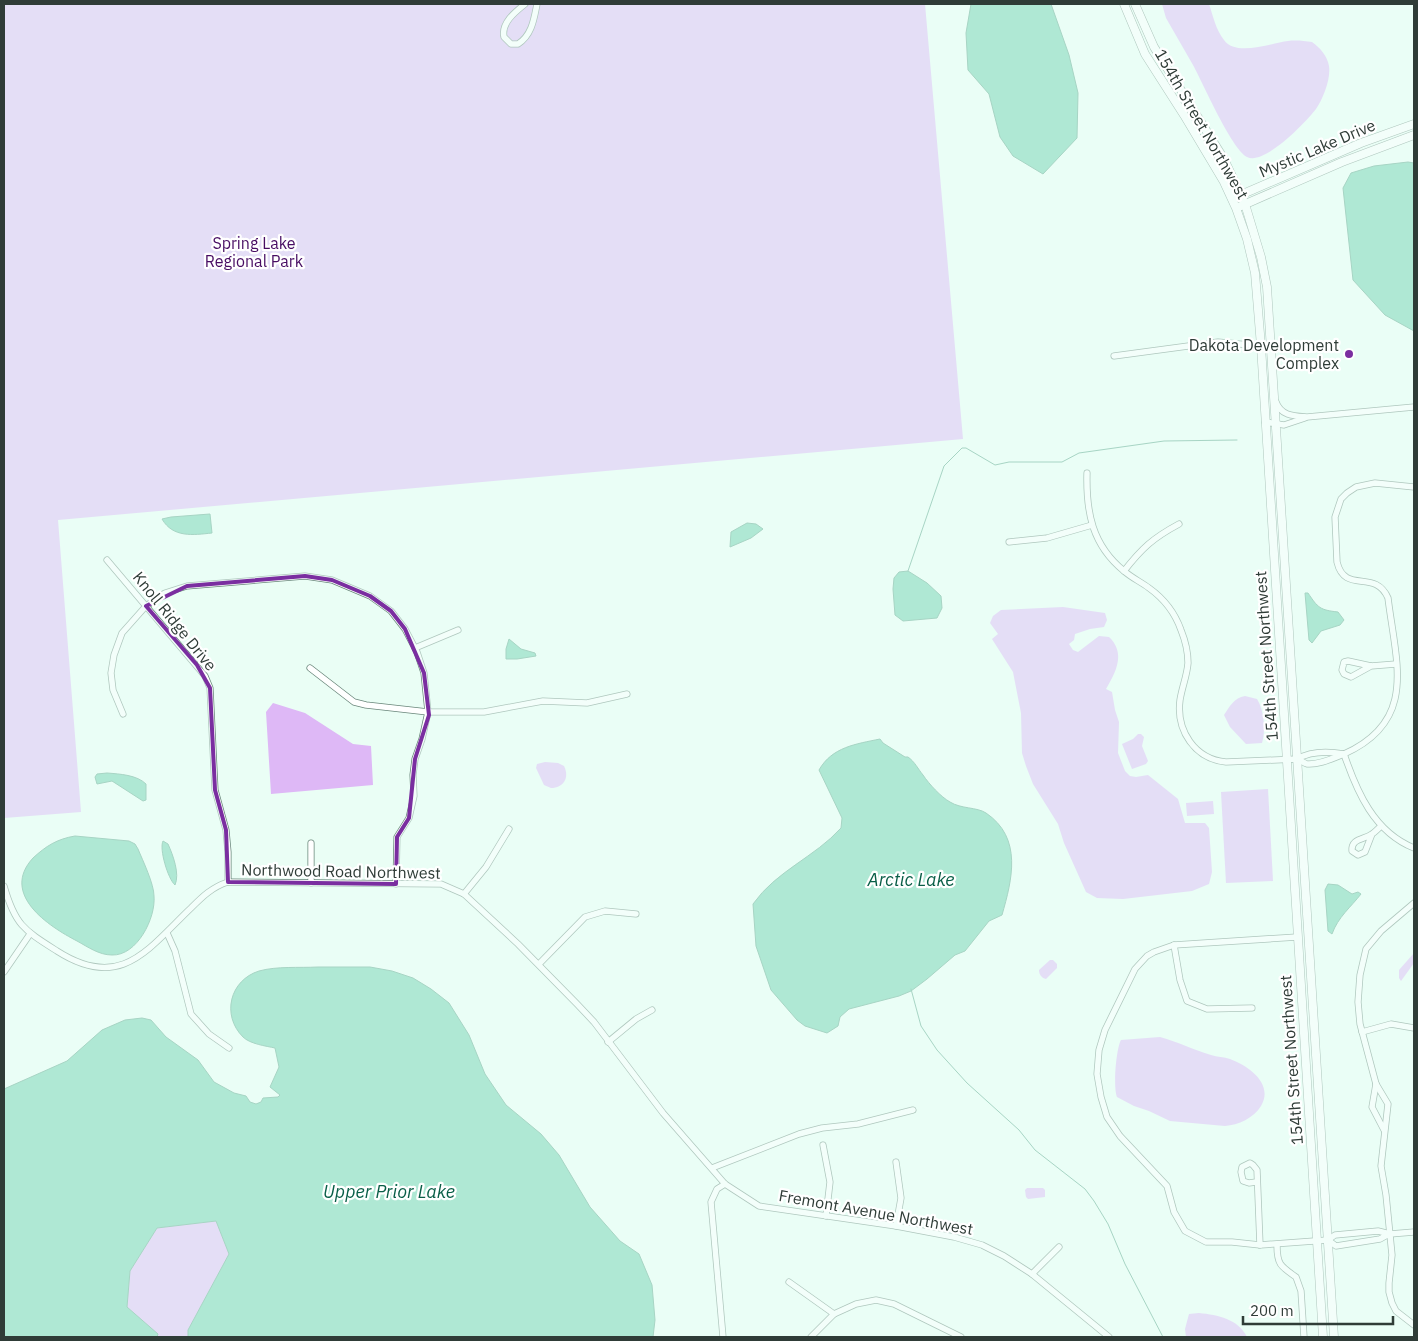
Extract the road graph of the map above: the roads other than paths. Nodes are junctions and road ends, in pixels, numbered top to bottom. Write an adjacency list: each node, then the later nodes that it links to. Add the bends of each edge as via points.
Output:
1 (525, 4): 2 (street, via 504,29 504,37 511,44 518,44 525,38 534,22)
2 (537, 4)
3 (1124, 4): 8 (street, 154th Street Northwest, via 1146,54)
4 (1134, 4): 7 (street, 154th Street Northwest, via 1154,47 1224,159)
5 (1414, 124): 7 (street, Mystic Lake Drive, via 1361,143)
6 (1414, 135): 9 (street, Mystic Lake Drive)
7 (1241, 195): 8 (street, Mystic Lake Drive); 9 (street, 154th Street Northwest)
8 (1232, 199): 10 (street, 154th Street Northwest)
9 (1245, 204): 10 (street, Mystic Lake Drive); 13 (street, 154th Street Northwest, via 1267,287)
10 (1236, 208): 11 (street, 154th Street Northwest, via 1255,273)
11 (1261, 346): 12 (street, via 1218,342); 16 (street, 154th Street Northwest)
12 (1114, 356)
13 (1274, 396): 15 (street, via 1278,409 1291,416); 17 (street, 154th Street Northwest)
14 (1414, 407): 15 (street)
15 (1307, 417): 17 (street, via 1284,425)
16 (1265, 422): 17 (street); 35 (street, 154th Street Northwest)
17 (1276, 424): 36 (street, 154th Street Northwest)
18 (1088, 472): 21 (street, via 1087,498)
19 (1414, 487): 28 (street, via 1375,482 1356,487 1341,499 1335,517 1338,569 1350,580 1373,582 1384,590 1388,598)
20 (1180, 524): 24 (street, via 1146,544)
21 (1092, 525): 22 (street, via 1047,538); 24 (street, via 1103,549)
22 (1009, 542)
23 (107, 560): 25 (street, Knoll Ridge Drive)
24 (1124, 571): 35 (street, via 1159,596 1178,622 1188,660 1180,700 1181,721 1189,741 1215,761)
25 (146, 606): 27 (street, via 165,593 186,586 305,576 332,580 370,596 391,611); 33 (street, via 122,632 114,654 113,690); 42 (street, Knoll Ridge Drive, via 201,670 210,688 215,790 226,830)
26 (458, 630): 27 (street)
27 (415, 648): 32 (street, via 424,673)
28 (1396, 664): 29 (street); 34 (street, via 1397,694 1387,719 1367,742)
29 (1371, 666): 29 (street, via 1348,661 1344,662 1342,670 1351,677)
30 (310, 668): 32 (street, via 354,702)
31 (627, 694): 32 (street, via 587,703 543,701 484,712)
32 (428, 712): 44 (street, via 414,759 414,796 410,818 397,837)
33 (123, 714)
34 (1344, 754): 36 (street, via 1307,754); 36 (street, via 1308,764); 37 (street, via 1366,806)
35 (1287, 759): 36 (street); 51 (street, 154th Street Northwest)
36 (1297, 759): 73 (street, 154th Street Northwest)
37 (1381, 826): 39 (street); 41 (street)
38 (509, 829): 46 (street, via 486,867)
39 (1372, 834)
40 (311, 843): 43 (street)
41 (1414, 848)
42 (228, 882): 43 (street, Northwood Road Northwest); 49 (street, Northwood Road Northwest, via 204,894)
43 (311, 883): 44 (street, Northwood Road Northwest)
44 (396, 884): 46 (street, Northwood Road Northwest, via 441,884)
45 (4, 886): 50 (street, Northwood Road Northwest, via 18,921)
46 (464, 894): 53 (street, Northwood Road Northwest)
47 (1414, 903): 58 (street, via 1366,949 1358,1002)
48 (636, 914): 53 (street, via 606,910 585,917)
49 (167, 933): 50 (street, Northwood Road Northwest, via 130,963 96,968 78,963); 60 (street, via 175,951 191,1014 209,1034)
50 (30, 934): 54 (street)
51 (1297, 937): 52 (street); 74 (street, 154th Street Northwest)
52 (1174, 945): 55 (street, via 1187,1001 1207,1009); 75 (street, via 1147,956 1135,969 1105,1030 1097,1074 1101,1097 1120,1136 1167,1186 1174,1212 1185,1231 1206,1242)
53 (539, 964): 59 (street, Northwood Road Northwest, via 594,1022)
54 (4, 972)
55 (1252, 1008)
56 (652, 1010): 59 (street)
57 (1414, 1028): 58 (street, via 1390,1024)
58 (1362, 1032): 61 (street)
59 (608, 1042): 66 (street, Northwood Road Northwest, via 663,1113)
60 (229, 1048)
61 (1376, 1084): 63 (street, via 1372,1106); 63 (street, via 1388,1104)
62 (913, 1110): 66 (street, via 798,1134)
63 (1384, 1130): 72 (street, via 1381,1166)
64 (823, 1145): 69 (street, via 830,1182)
65 (896, 1162): 70 (street, via 901,1198)
66 (712, 1168): 68 (street, Fremont Avenue Northwest)
67 (1256, 1182): 75 (street)
68 (725, 1184): 69 (street, Fremont Avenue Northwest, via 759,1206); 82 (street, via 711,1202)
69 (826, 1216): 70 (street, Fremont Avenue Northwest)
70 (896, 1226): 78 (street, Fremont Avenue Northwest, via 954,1236 982,1245)
71 (1414, 1232): 72 (street)
72 (1390, 1234): 73 (street, via 1378,1231 1334,1235); 73 (street, via 1380,1239 1336,1246); 81 (street, via 1392,1303 1402,1317)
73 (1328, 1240): 74 (street); 88 (street, 154th Street Northwest)
74 (1316, 1241): 76 (street); 87 (street, 154th Street Northwest)
75 (1260, 1245): 76 (street)
76 (1276, 1245): 86 (street, via 1277,1259 1296,1277 1301,1290)
77 (1059, 1246): 78 (street)
78 (1032, 1274): 85 (street, Fremont Avenue Northwest)
79 (790, 1282): 80 (street)
80 (834, 1314): 83 (street); 84 (street, via 856,1304 876,1300 894,1304)
81 (1414, 1325)
82 (723, 1337)
83 (812, 1337)
84 (961, 1337)
85 (1110, 1337)
86 (1304, 1337)
87 (1322, 1337)
88 (1334, 1337)

